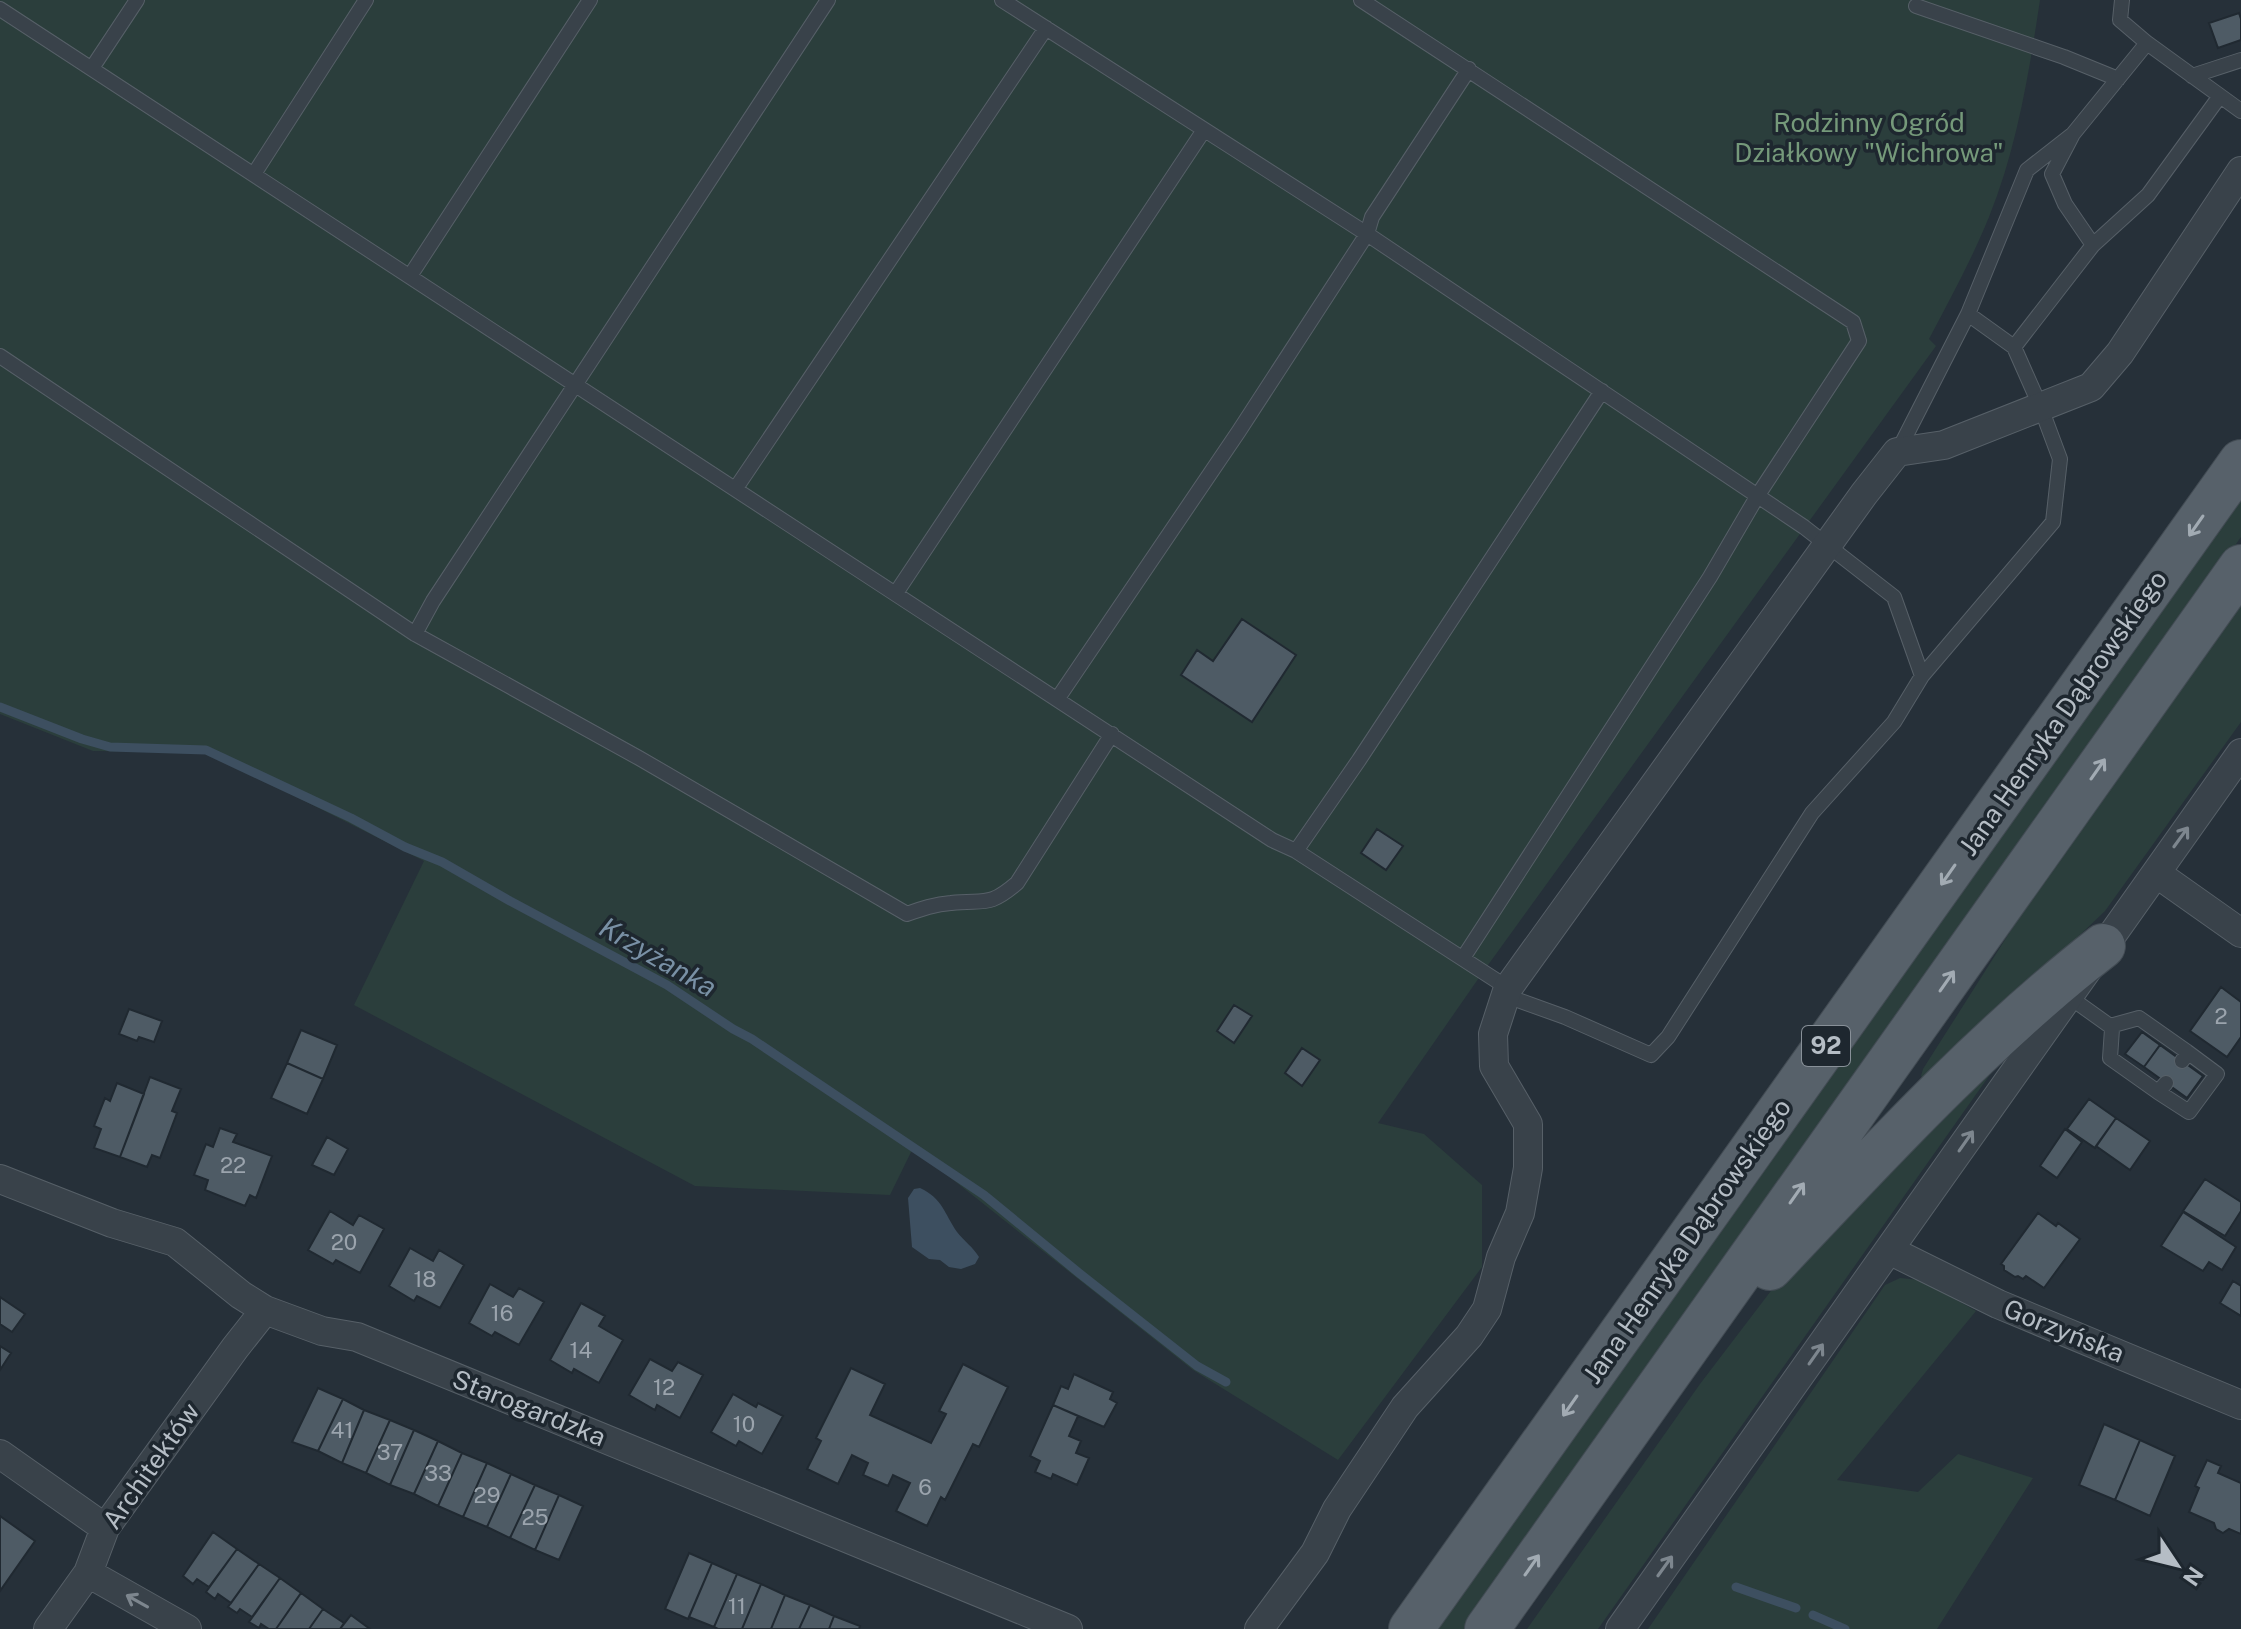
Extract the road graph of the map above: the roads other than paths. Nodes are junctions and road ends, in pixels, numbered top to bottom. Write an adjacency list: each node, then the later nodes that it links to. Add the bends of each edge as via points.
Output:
1 (137, 0): 13 (lane)
2 (366, 0): 22 (lane)
3 (590, 0): 25 (lane)
4 (828, 0): 29 (lane)
5 (1002, 0): 10 (lane)
6 (1361, 0): 14 (lane)
7 (2122, 0): 11 (lane, via 2120,20)
8 (1916, 6): 16 (lane)
9 (0, 9): 13 (lane)
10 (1046, 28): 19 (lane); 34 (lane)
11 (2147, 43): 15 (lane); 16 (lane)
12 (2241, 60): 15 (lane)
13 (92, 68): 22 (lane)
14 (1469, 69): 23 (lane, via 1372,217); 35 (lane, via 1853,322 1859,341)
15 (2192, 76): 17 (lane)
16 (2118, 79): 20 (lane)
17 (2220, 96): 18 (lane); 24 (lane, via 2148,195)
18 (2241, 111)
19 (1204, 130): 23 (lane); 38 (lane)
20 (2073, 134): 24 (lane, via 2052,174); 26 (lane, via 2027,170)
21 (2241, 171): 31 (street, via 2120,353 2091,387)
22 (254, 174): 25 (lane)
23 (1367, 234): 30 (lane); 41 (lane)
24 (2093, 245): 27 (lane)
25 (410, 276): 29 (lane)
26 (1968, 314): 27 (lane); 32 (lane)
27 (2014, 347): 31 (lane)
28 (0, 356): 39 (lane)
29 (577, 384): 34 (lane); 39 (lane)
30 (1602, 391): 35 (lane); 44 (lane)
31 (2041, 408): 32 (street, via 1944,445); 40 (lane, via 2060,459 2053,522)
32 (1897, 452): 36 (street)
33 (2241, 462): 64 (main road, Jana Henryka Dąbrowskiego / 92, one-way to 64)
34 (736, 488): 38 (lane)
35 (1758, 495): 36 (lane); 48 (lane)
36 (1829, 546): 40 (lane, via 1894,597); 49 (street)
37 (2241, 567): 55 (main road, 92, one-way to 37)
38 (896, 593): 41 (lane)
39 (415, 634): 42 (lane, via 907,914 1000,898 1017,883)
40 (1922, 676): 49 (lane, via 1894,722 1812,813 1668,1037 1651,1055)
41 (1058, 698): 42 (lane)
42 (1112, 734): 44 (lane)
43 (2241, 753): 45 (street, one-way to 43)
44 (1296, 851): 48 (lane)
45 (2156, 873): 46 (street); 47 (street)
46 (2241, 933)
47 (2103, 946): 50 (street); 55 (main road, via 1971,1059)
48 (1463, 958): 49 (lane)
49 (1506, 991): 63 (street, via 1493,1034 1494,1066 1528,1124 1528,1168 1520,1213 1487,1309 1405,1407 1337,1509 1315,1553)
50 (2068, 996): 51 (lane); 53 (street, one-way to 50)
51 (2110, 1026): 51 (lane, via 2110,1058 2162,1088 2189,1112 2217,1074 2184,1056 2139,1018)
52 (0, 1179): 54 (street, Starogardzka, via 175,1242)
53 (1889, 1250): 56 (street, Gorzyńska, via 1998,1304); 66 (street, one-way to 53)
54 (265, 1310): 58 (street, Architektów); 60 (street, Starogardzka, via 322,1331 357,1337)
55 (1654, 1393): 65 (main road, 92, one-way to 55)
56 (2241, 1405)
57 (0, 1454): 58 (street)
58 (105, 1528): 59 (street, Architektów)
59 (88, 1573): 61 (street, Architektów); 62 (street, one-way to 59)
60 (1050, 1626)
61 (48, 1629)
62 (187, 1629)
63 (1259, 1629)
64 (1411, 1629)
65 (1487, 1629)
66 (1620, 1629)

